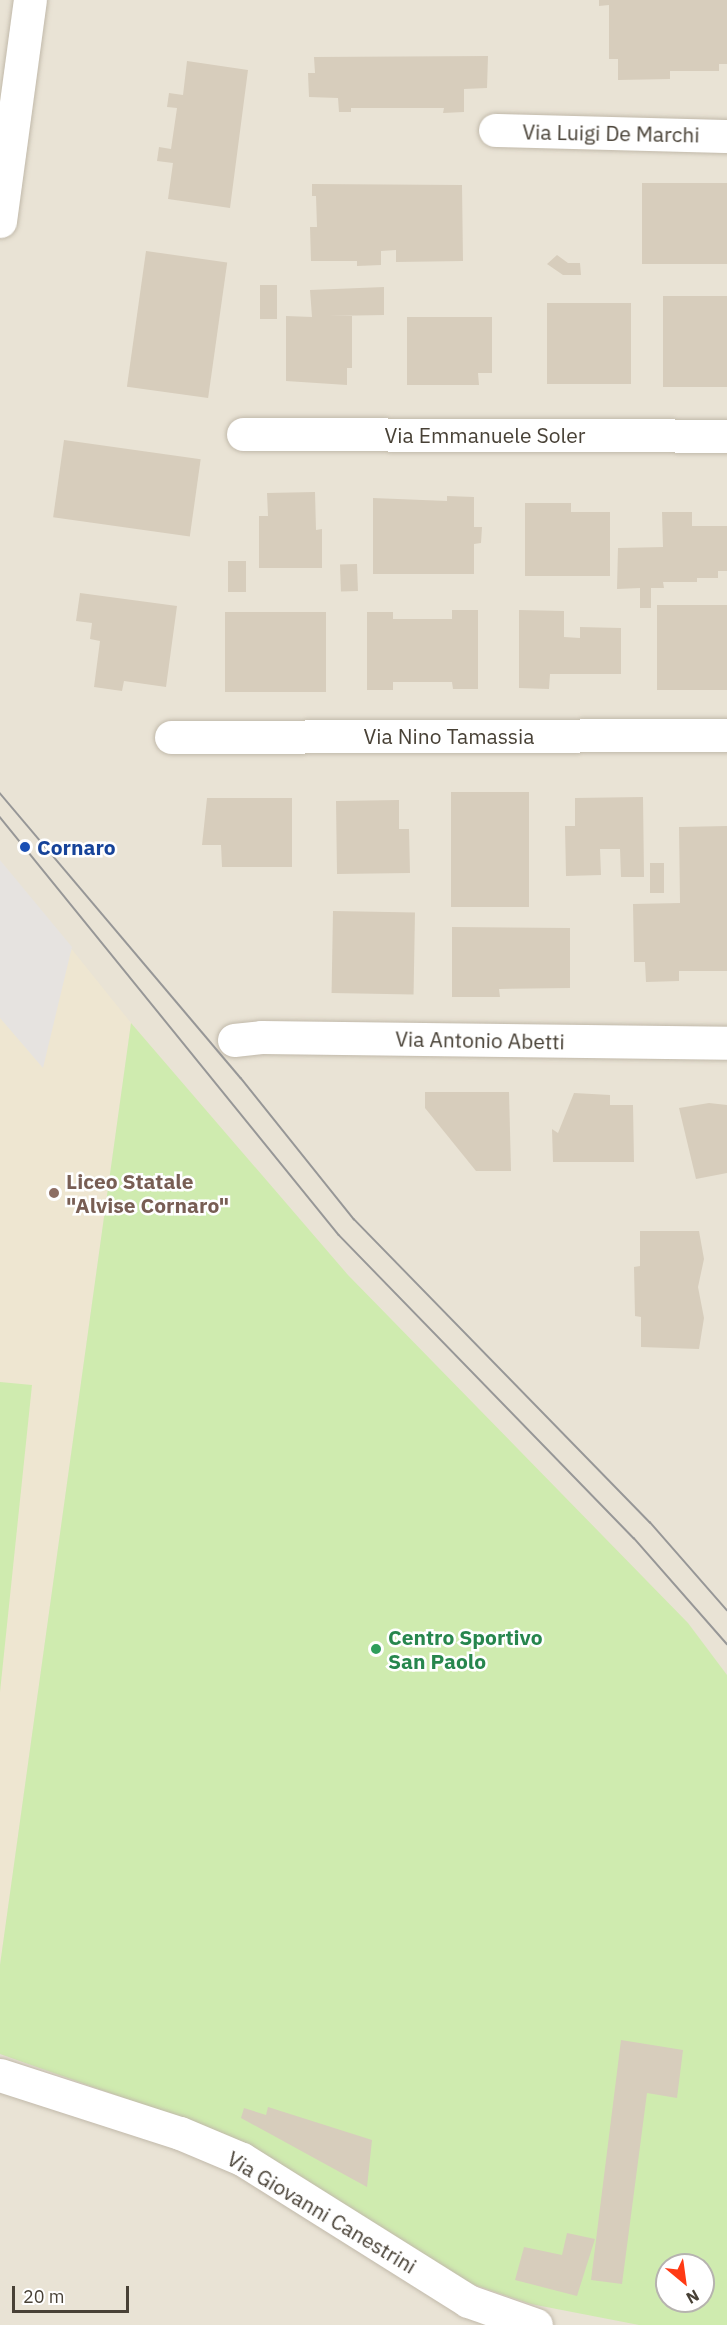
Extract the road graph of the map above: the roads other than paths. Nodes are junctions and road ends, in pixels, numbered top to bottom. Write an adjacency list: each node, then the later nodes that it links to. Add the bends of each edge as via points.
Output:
1 (19, 13): 4 (street)
2 (495, 130): 3 (street, Via Luigi De Marchi)
3 (727, 136)
4 (0, 222)
5 (243, 434): 6 (street, Via Emmanuele Soler)
6 (727, 436)
7 (727, 735): 8 (street, Via Nino Tamassia)
8 (171, 737)
9 (247, 1038): 10 (street, Via Antonio Abetti)
10 (727, 1043)
11 (0, 2075): 12 (street, Via Giovanni Canestrini, via 180,2133 242,2159 468,2301)
12 (536, 2325)

